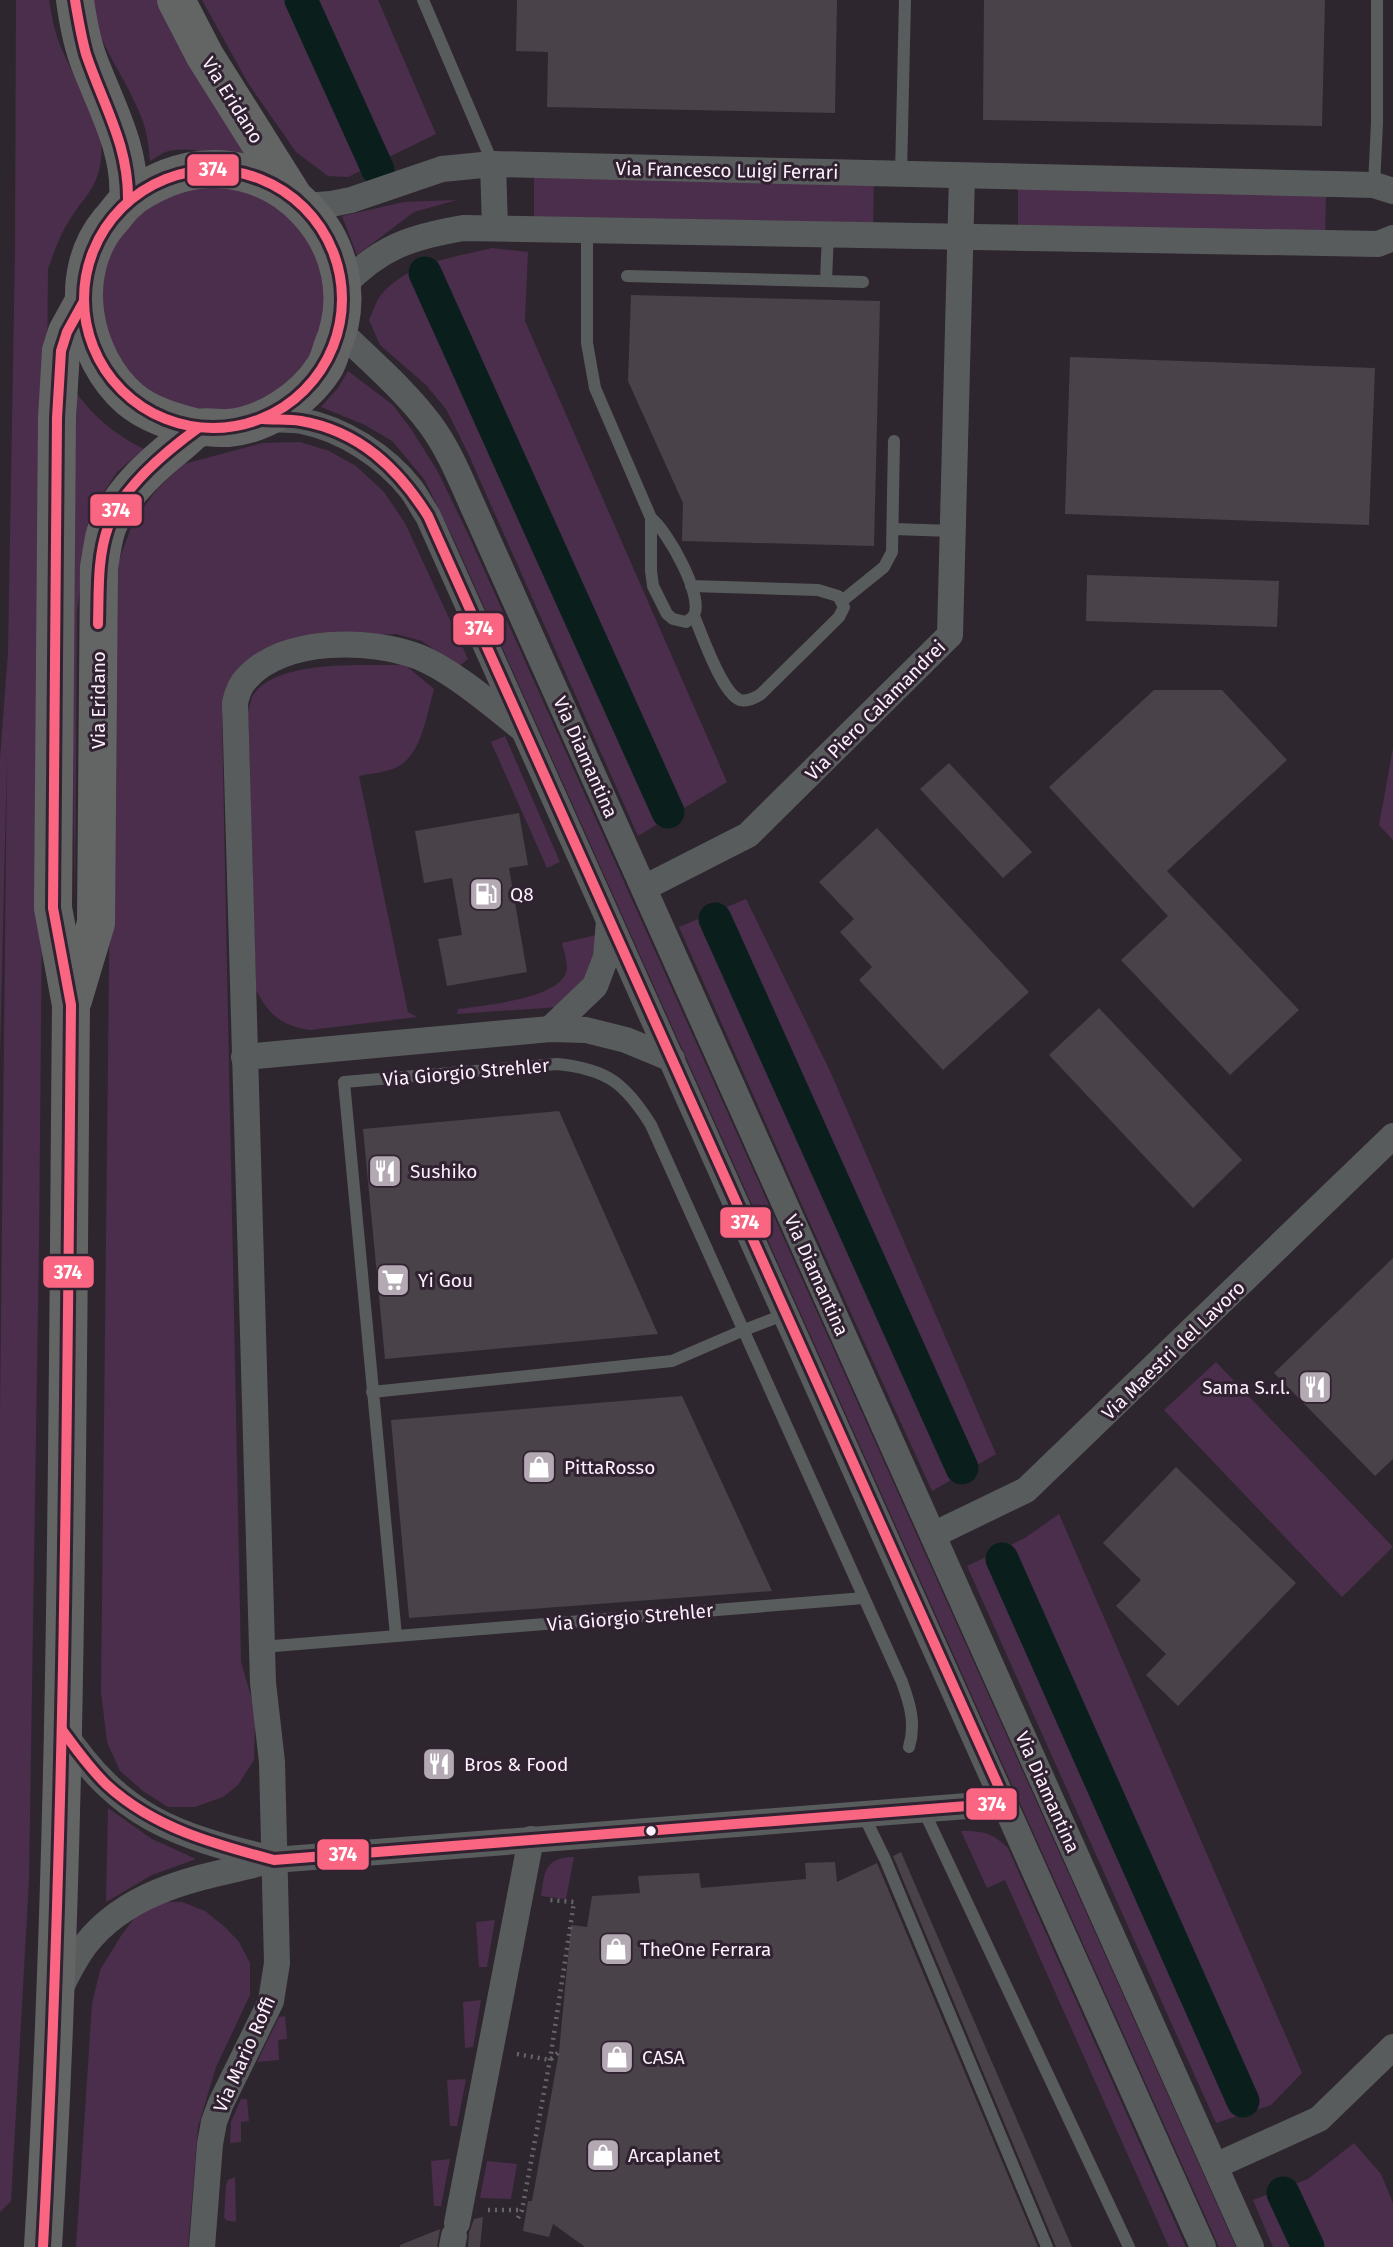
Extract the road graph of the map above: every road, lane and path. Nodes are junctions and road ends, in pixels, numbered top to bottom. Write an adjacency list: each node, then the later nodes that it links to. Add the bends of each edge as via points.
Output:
1 (75, 0): 10 (main road, via 90,63 117,131)
2 (176, 0): 11 (main road, Via Eridano, via 205,56)
3 (423, 0): 6 (lane)
4 (905, 0): 7 (lane)
5 (1377, 0): 9 (lane, via 1377,123)
6 (493, 164): 7 (street, Via Francesco Luigi Ferrari); 11 (street, Via Francesco Luigi Ferrari, via 442,169 331,204); 12 (street)
7 (901, 174): 8 (street, Via Francesco Luigi Ferrari)
8 (962, 176): 9 (street, Via Francesco Luigi Ferrari); 15 (street)
9 (1383, 188)
10 (128, 201): 11 (main road, Via Eridano, via 152,184 180,173 210,169 269,181); 21 (main road, Via Eridano, via 103,230 88,265)
11 (299, 202): 20 (main road, Via Eridano, via 323,230)
12 (495, 227): 13 (street); 20 (street, via 463,228 412,240 375,257)
13 (587, 229): 14 (street); 26 (lane, via 587,343 595,388)
14 (828, 233): 15 (street); 18 (lane)
15 (961, 236): 16 (street, via 1378,244); 28 (street, Via Piero Calamandrei)
16 (1393, 238)
17 (627, 276): 18 (lane)
18 (826, 281): 19 (lane)
19 (863, 282)
20 (343, 286): 22 (main road, Via Eridano)
21 (83, 303): 24 (main road, Via Eridano, via 90,340 106,372 131,400 162,418); 35 (main road, Via Eridano, via 61,351 57,418 53,908)
22 (340, 331): 23 (main road, Via Eridano, via 324,368 298,399); 33 (street, Via Diamantina, via 408,397 448,453)
23 (263, 419): 24 (main road, Via Eridano, via 231,428); 32 (street, via 301,421 333,430 379,458 411,489 439,538)
24 (198, 428): 35 (main road, Via Eridano, via 124,497 109,522 99,567 96,923)
25 (894, 441): 27 (lane)
26 (651, 518): 29 (lane, via 673,547); 31 (lane, via 653,586 673,619 686,622)
27 (893, 529): 28 (lane); 30 (lane, via 892,552 884,567)
28 (953, 531): 33 (street, Via Piero Calamandrei, via 950,635 748,835)
29 (691, 586): 30 (lane, via 818,590); 31 (lane)
30 (842, 601): 31 (lane, via 839,617 761,694 748,700 729,692)
31 (694, 616)
32 (525, 730): 34 (street); 37 (street, via 468,685 419,657 392,650 324,646 285,653 246,678 235,703)
33 (644, 888): 43 (street, Via Diamantina)
34 (609, 919): 36 (street, Via Giorgio Strehler, via 606,957 595,986); 38 (street)
35 (71, 1005): 47 (main road, Via Eridano)
36 (550, 1029): 37 (street, Via Giorgio Strehler); 38 (street, Via Giorgio Strehler, via 586,1030)
37 (244, 1057): 46 (street)
38 (672, 1059): 40 (street)
39 (1393, 1136): 43 (street, Via Maestri del Lavoro, via 1026,1490)
40 (786, 1314): 41 (lane); 49 (street)
41 (744, 1330): 42 (lane, via 672,1361); 42 (lane, Via Giorgio Strehler, via 651,1125 632,1096 612,1079 557,1065 344,1082); 44 (lane, Via Giorgio Strehler)
42 (372, 1392): 45 (lane, Via Giorgio Strehler)
43 (933, 1535): 60 (street, Via Diamantina)
44 (864, 1598): 45 (lane, Via Giorgio Strehler); 48 (lane, Via Giorgio Strehler, via 911,1709)
45 (396, 1636): 46 (lane, Via Giorgio Strehler)
46 (262, 1647): 53 (street, via 272,1762)
47 (62, 1730): 53 (street, via 87,1766 147,1816 191,1836); 55 (main road, Via Eridano)
48 (909, 1746)
49 (1006, 1803): 50 (street); 67 (street)
50 (923, 1809): 51 (street); 66 (lane)
51 (863, 1814): 52 (street); 65 (lane)
52 (531, 1839): 53 (street); 54 (street)
53 (274, 1860): 55 (street, via 165,1888 134,1902 84,1946); 64 (street, Via Mario Roffi, via 277,1963 271,2001 214,2122)
54 (520, 1897): 57 (street); 59 (path, via 574,1902)
55 (55, 1998): 63 (main road, Via Eridano)
56 (1393, 2048): 60 (street, via 1319,2119)
57 (491, 2049): 59 (path); 62 (street)
58 (559, 2052): 59 (path)
59 (550, 2060): 61 (path)
60 (1215, 2166): 68 (street, Via Diamantina)
61 (518, 2218)
62 (454, 2235)
63 (43, 2247)
64 (202, 2247)
65 (1047, 2247)
66 (1129, 2247)
67 (1203, 2247)
68 (1251, 2247)

